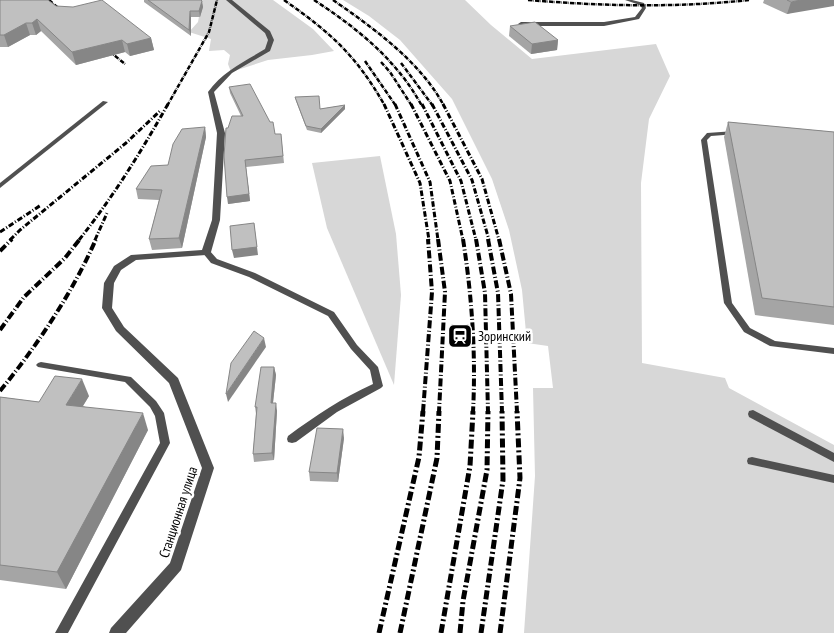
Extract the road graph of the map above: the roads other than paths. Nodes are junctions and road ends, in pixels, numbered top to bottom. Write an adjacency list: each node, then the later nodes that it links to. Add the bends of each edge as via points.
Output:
1 (229, 0): 7 (street, via 268,32 271,40 268,50 251,62 230,70 211,92 220,133 216,220)
2 (627, 0): 3 (lane, via 642,4 645,9 637,18 604,24)
3 (521, 24)
4 (105, 102): 6 (lane)
5 (740, 133): 8 (lane, via 709,134 704,140 728,303 747,330 773,344)
6 (0, 186)
7 (206, 252): 11 (lane, via 214,261 252,275 331,314 354,347 375,369 378,386 326,413); 16 (street, Станционная улица, via 134,257 117,268 109,283 107,308 120,329 174,381 208,468 176,566)
8 (834, 351)
9 (41, 365): 15 (lane, via 128,379 153,404 160,416 165,443)
10 (753, 414): 12 (lane)
11 (292, 439)
12 (834, 458)
13 (752, 461): 14 (lane)
14 (834, 479)
15 (61, 633)
16 (116, 633)

